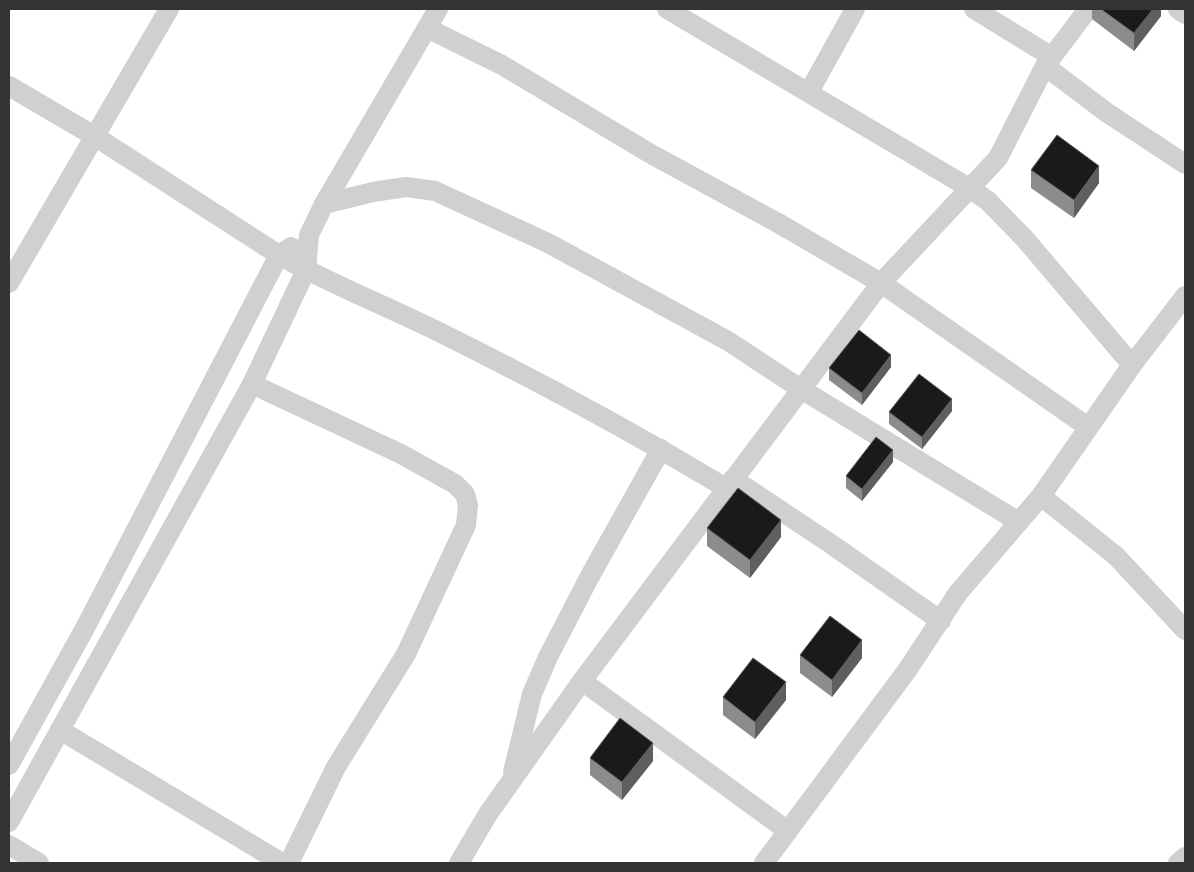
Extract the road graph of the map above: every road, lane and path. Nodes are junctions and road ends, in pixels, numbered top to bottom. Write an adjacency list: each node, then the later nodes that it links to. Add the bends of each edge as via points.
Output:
1 (169, 9): 13 (street)
2 (438, 9): 9 (street)
3 (667, 9): 12 (street)
4 (855, 9): 12 (street)
5 (974, 9): 10 (street)
6 (1088, 9): 10 (street)
7 (1178, 9): 8 (street)
8 (1185, 14)
9 (427, 28): 16 (street); 21 (street, via 502,65 651,154)
10 (1048, 61): 14 (street, via 1106,112); 15 (street, via 998,158)
11 (9, 86): 13 (street)
12 (809, 92): 15 (street)
13 (96, 137): 18 (street); 20 (street)
14 (1185, 164)
15 (971, 189): 21 (street); 23 (street, via 988,201 1025,240)
16 (324, 204): 17 (street); 25 (street, via 406,187 435,191 548,243 728,341)
17 (309, 235): 18 (street); 19 (street)
18 (280, 255): 19 (street); 32 (street)
19 (306, 270): 24 (street); 27 (street, via 443,334)
20 (9, 283)
21 (881, 283): 25 (street); 26 (street)
22 (1185, 296): 23 (street)
23 (1132, 365): 26 (street)
24 (252, 384): 34 (street); 45 (street, via 401,454 455,484 468,505 466,525 406,654 336,767)
25 (801, 389): 28 (street); 30 (street)
26 (1088, 428): 29 (street)
27 (661, 449): 28 (street); 38 (street, via 548,657 532,694)
28 (729, 484): 31 (street, via 831,544); 35 (street)
29 (1042, 496): 30 (street); 33 (street, via 1116,556)
30 (1019, 522): 31 (street, via 958,593)
31 (940, 621): 40 (street)
32 (85, 628): 34 (street); 37 (street)
33 (1185, 630)
34 (110, 640): 36 (street)
35 (582, 681): 38 (street); 40 (street)
36 (60, 730): 39 (street); 44 (street)
37 (9, 765)
38 (510, 784): 46 (street)
39 (9, 822)
40 (788, 831): 47 (street)
41 (9, 846): 43 (street)
42 (1185, 857): 48 (street)
43 (39, 863)
44 (282, 863)
45 (289, 863)
46 (459, 863)
47 (764, 863)
48 (1178, 863)

